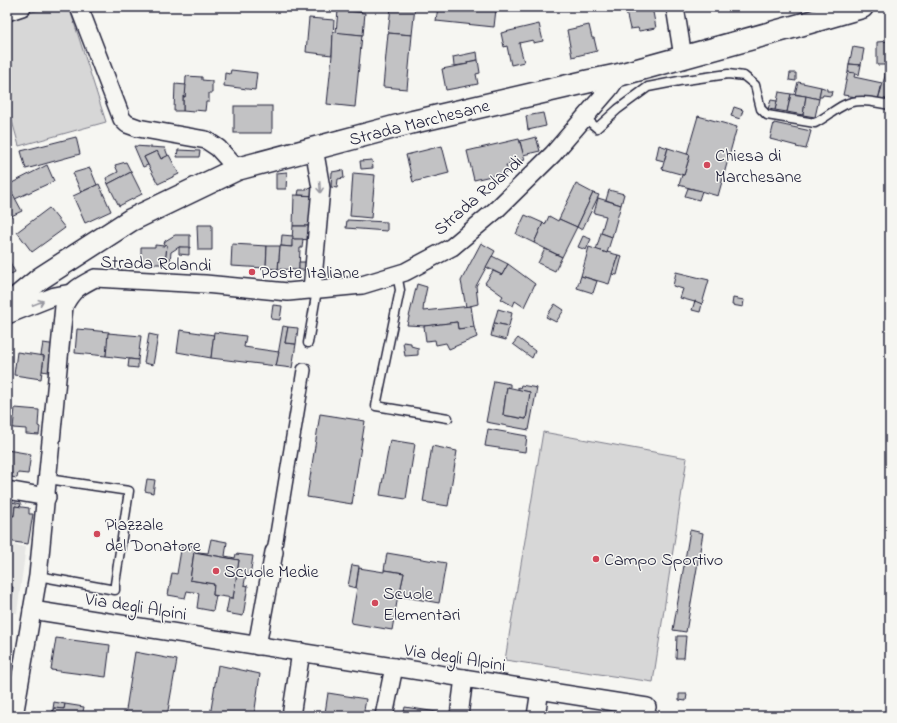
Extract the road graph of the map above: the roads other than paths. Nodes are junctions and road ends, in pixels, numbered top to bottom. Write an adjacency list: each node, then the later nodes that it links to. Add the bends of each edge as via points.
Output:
1 (22, 7): 5 (street)
2 (79, 7): 11 (street, via 122,120 138,128 206,140 218,148)
3 (675, 7): 6 (street)
4 (862, 7): 6 (main road, Strada Marchesane)
5 (7, 12)
6 (683, 57): 7 (main road, Strada Marchesane)
7 (619, 75): 9 (street, Strada Rolandi); 10 (main road, Strada Marchesane, via 413,122)
8 (890, 105): 9 (lane, via 856,101 845,104 815,123 767,115 761,109 755,84 744,76 728,74 648,87 597,128)
9 (584, 117): 12 (street, Strada Rolandi, via 553,154 496,210 458,242)
10 (314, 148): 11 (main road, Strada Marchesane); 13 (street, one-way to 13, via 321,188)
11 (237, 169): 15 (main road, Strada Marchesane, via 131,220 41,278)
12 (397, 274): 13 (street, Strada Rolandi, via 362,285); 19 (lane, via 400,290 376,406)
13 (315, 290): 14 (street, Strada Rolandi, via 288,292 206,284 95,278 79,286); 17 (lane)
14 (71, 294): 16 (street, one-way to 14, via 55,296); 20 (street, via 64,306)
15 (7, 306)
16 (7, 314)
17 (308, 343)
18 (304, 370): 23 (street)
19 (448, 418)
20 (48, 479): 22 (street); 24 (lane, via 129,491 115,590)
21 (7, 490): 22 (street)
22 (47, 497): 24 (street)
23 (274, 552): 26 (street)
24 (38, 576): 25 (street)
25 (32, 610): 26 (street, Via degli Alpini); 30 (street)
26 (257, 646): 27 (street, Via degli Alpini)
27 (300, 652): 28 (street, Via degli Alpini); 34 (street)
28 (394, 667): 29 (street, Via degli Alpini); 35 (street)
29 (464, 678): 31 (street, Via degli Alpini); 36 (street)
30 (14, 680): 33 (street)
31 (540, 690): 32 (street, Via degli Alpini); 37 (street)
32 (647, 707)
33 (14, 716)
34 (290, 716)
35 (384, 716)
36 (459, 716)
37 (536, 716)

